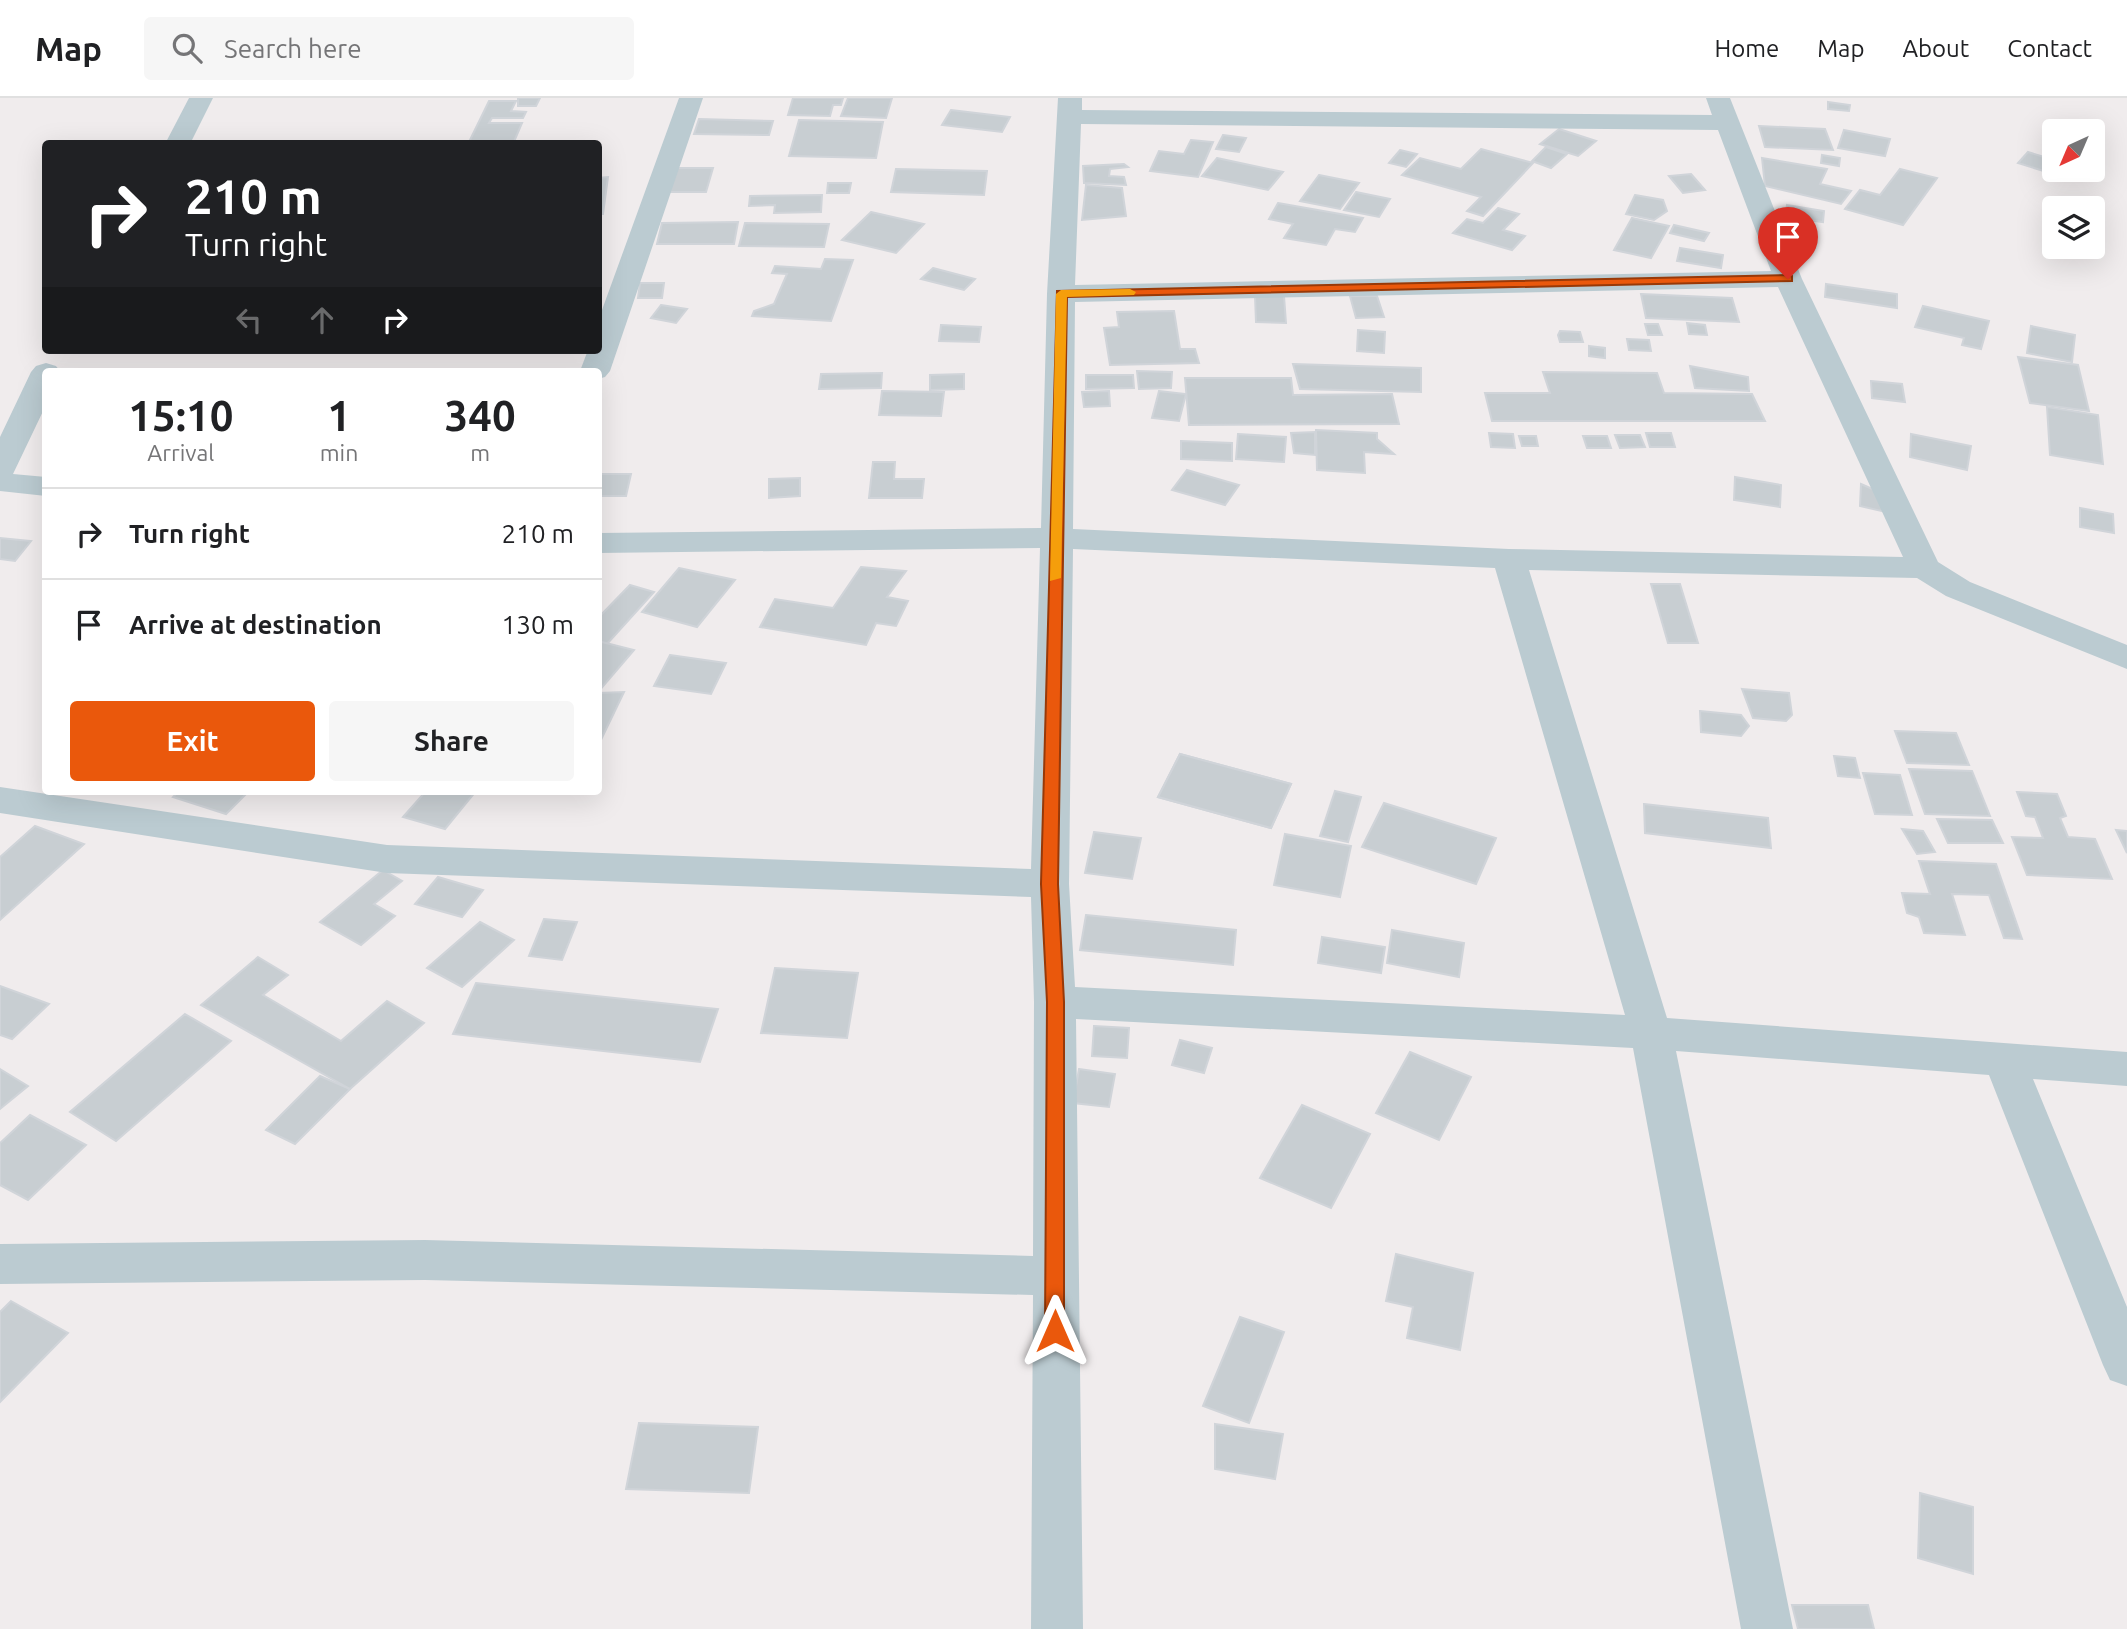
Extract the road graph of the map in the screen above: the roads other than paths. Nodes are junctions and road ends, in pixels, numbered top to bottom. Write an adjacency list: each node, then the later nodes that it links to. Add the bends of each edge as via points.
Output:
1 (201, 98): 5 (street)
2 (691, 98): 8 (street)
3 (1069, 107): 4 (street); 7 (street)
4 (1723, 110): 6 (street)
5 (179, 140)
6 (1788, 279): 7 (street); 16 (street)
7 (1061, 294): 13 (street)
8 (602, 351)
9 (42, 380): 10 (street)
10 (0, 470)
11 (0, 482): 12 (street)
12 (42, 487)
13 (1055, 538): 14 (street); 15 (street); 19 (street)
14 (602, 542)
15 (1508, 559): 16 (street); 21 (street)
16 (1924, 568): 17 (street, via 1958,589)
17 (2127, 658)
18 (0, 800): 19 (street, via 387,859)
19 (1049, 884): 20 (street)
20 (1055, 1002): 21 (street); 25 (street)
21 (1651, 1033): 22 (street); 28 (street)
22 (2004, 1060): 23 (street); 26 (street)
23 (2127, 1069)
24 (0, 1264): 25 (street, via 425,1260)
25 (1054, 1276): 27 (street)
26 (2127, 1364)
27 (1058, 1629)
28 (1767, 1629)

